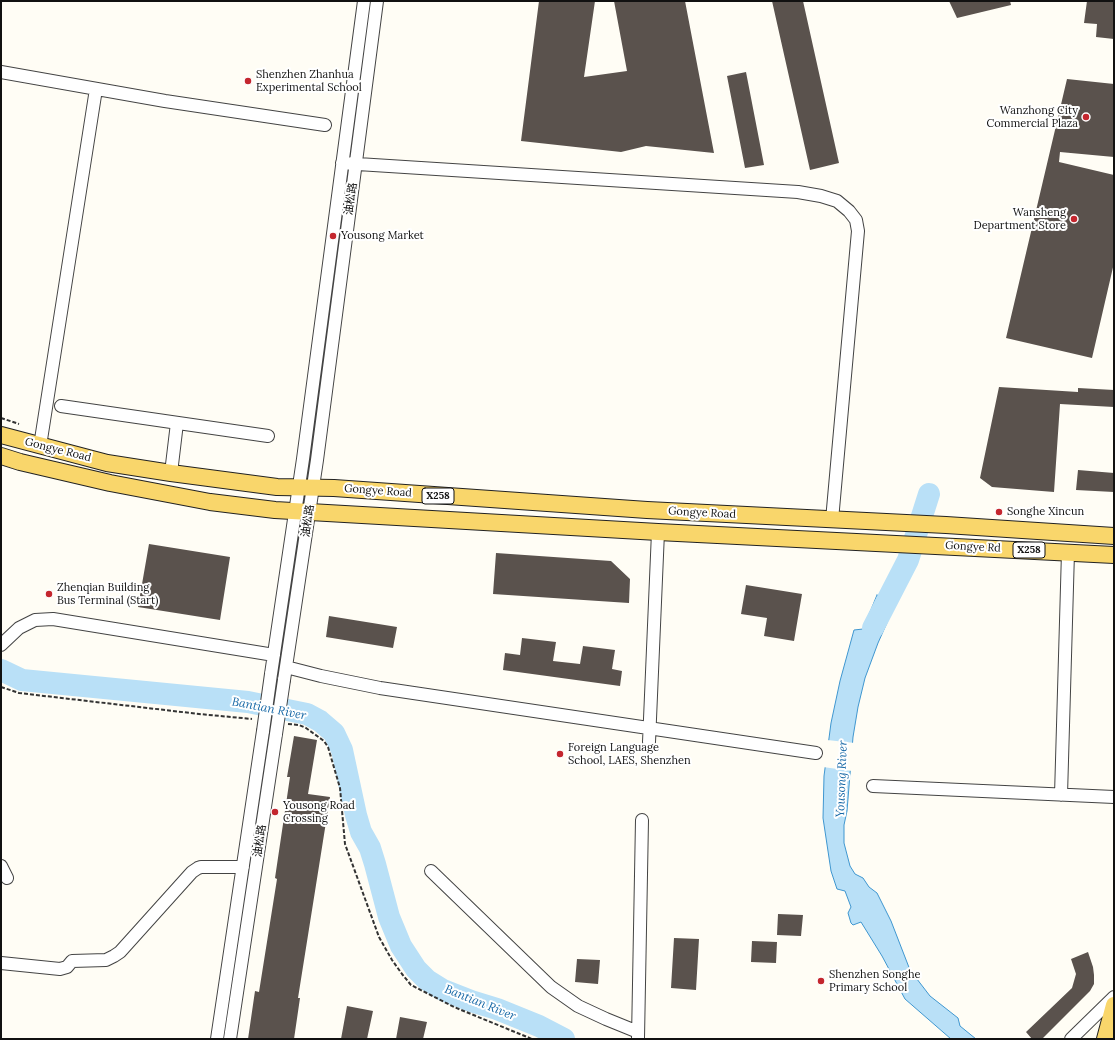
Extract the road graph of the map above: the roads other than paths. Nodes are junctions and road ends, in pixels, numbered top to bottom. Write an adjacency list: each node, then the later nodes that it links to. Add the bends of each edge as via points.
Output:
1 (364, 1): 6 (street, 油松路)
2 (377, 1): 7 (street, 油松路)
3 (1, 72): 4 (street)
4 (96, 90): 5 (street); 12 (street)
5 (325, 125)
6 (342, 163): 7 (street); 15 (street, 油松路)
7 (356, 164): 15 (street, 油松路); 17 (street, via 798,192 837,202 856,220 858,231)
8 (61, 406): 9 (street)
9 (177, 423): 11 (street); 14 (street)
10 (1, 435): 12 (main road, Gongye Road / X258)
11 (268, 436)
12 (40, 446): 14 (main road, Gongye Road / X258, via 107,463)
13 (1, 456): 16 (main road, Gongye Road / X258, via 110,483 210,502)
14 (170, 474): 15 (main road, Gongye Road / X258)
15 (306, 488): 16 (street, 油松路); 17 (main road, Gongye Road / X258)
16 (302, 511): 19 (main road, Gongye Road / X258); 25 (street, 油松路); 26 (street, 油松路)
17 (832, 520): 18 (main road, Gongye Road / X258)
18 (880, 522): 20 (main road, Gongye Rd / X258)
19 (658, 532): 21 (main road, Gongye Road / X258); 27 (street)
20 (1114, 536)
21 (880, 543): 22 (main road, Gongye Rd / X258)
22 (1068, 552): 23 (main road, Gongye Rd / X258); 31 (street)
23 (1114, 555)
24 (3, 643): 25 (street, via 19,628 36,620 53,619)
25 (274, 655): 35 (street, 油松路, bridge)
26 (286, 667): 27 (street, via 380,688); 43 (street, 油松路, bridge)
27 (651, 728): 28 (street); 29 (street)
28 (649, 742)
29 (816, 753)
30 (873, 786): 31 (street)
31 (1061, 795): 32 (street)
32 (1114, 797)
33 (642, 820): 41 (street)
34 (1, 866): 37 (street)
35 (243, 867): 38 (street, via 201,867 192,872 120,952 106,960 72,961 67,967 60,969); 42 (street, 油松路)
36 (431, 871): 41 (street, via 551,987 578,1006)
37 (7, 878)
38 (1, 963)
39 (1114, 998): 44 (street)
40 (1114, 1005): 45 (main road)
41 (638, 1035)
42 (217, 1039)
43 (230, 1039)
44 (1071, 1039)
45 (1105, 1039)

